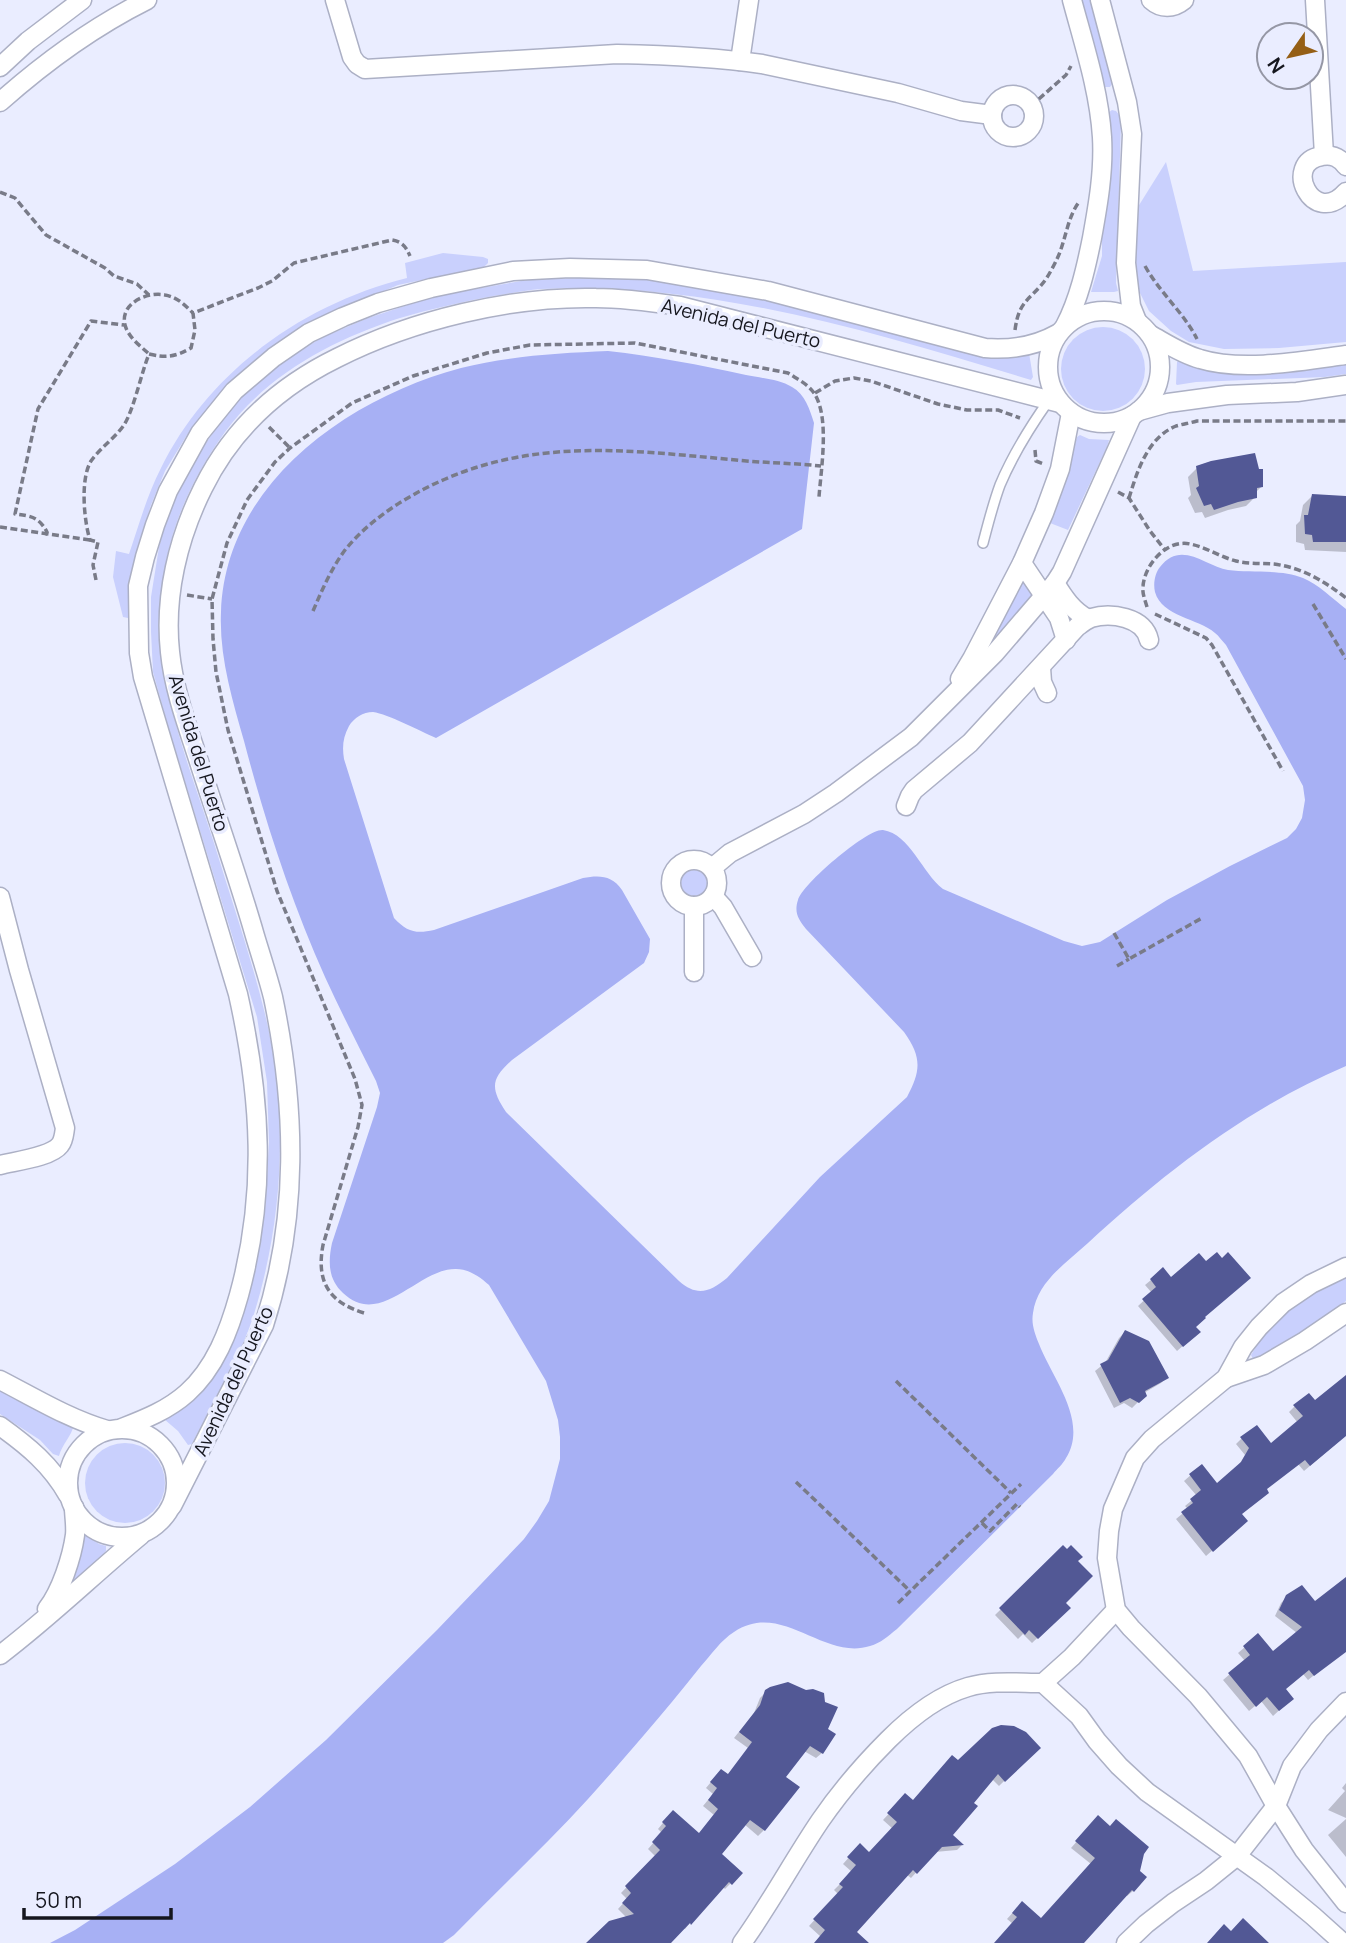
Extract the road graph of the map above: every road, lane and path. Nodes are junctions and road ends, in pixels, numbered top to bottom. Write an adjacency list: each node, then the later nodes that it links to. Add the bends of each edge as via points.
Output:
1 (82, 0): 12 (street)
2 (147, 0): 13 (street, via 91,31)
3 (335, 0): 11 (street, via 352,57 365,69 617,54)
4 (749, 0): 11 (street)
5 (1072, 0): 10 (street)
6 (1100, 0): 14 (street)
7 (1151, 0): 8 (street, via 1170,7)
8 (1184, 0)
9 (1315, 0): 18 (street)
10 (1084, 45): 15 (path, via 1066,75); 16 (street)
11 (740, 61): 17 (street)
12 (0, 67)
13 (0, 102)
14 (1127, 102): 16 (street); 27 (street, via 1132,134 1126,263)
15 (1031, 106): 17 (street, via 1022,97 1009,96 997,102); 17 (street, via 1031,127 1014,138 1000,133)
16 (1098, 107): 20 (street)
17 (992, 115)
18 (1324, 155): 19 (street); 22 (street, via 1304,169 1306,192 1327,203)
19 (1346, 166)
20 (1100, 191): 29 (street, via 1087,262 1074,306); 31 (path, via 1082,197 1072,211 1058,257 1046,279 1021,305)
21 (0, 192): 25 (path, via 15,198 46,235)
22 (1346, 192)
23 (411, 256): 26 (path, via 401,242 392,240 294,263 265,284)
24 (1142, 260): 34 (path, via 1194,333)
25 (149, 295): 26 (path, via 180,301); 28 (path, via 129,306)
26 (193, 313): 32 (path, via 191,348 177,356)
27 (1137, 321): 29 (street, via 1123,313 1092,311 1077,316); 30 (street)
28 (124, 325): 32 (path); 48 (path, via 91,321 38,408 15,514 36,517)
29 (1061, 330): 31 (street, Avenida del Puerto, via 1036,345); 37 (street, via 1049,351 1047,369)
30 (1151, 335): 34 (street); 39 (street, via 1158,350 1158,384)
31 (1012, 349): 87 (street, Avenida del Puerto, via 985,348 768,291 647,270 513,271 431,288 343,317 274,356 234,391 182,463 155,525 138,586 139,653 156,727 248,1041 257,1117 254,1224 228,1329 202,1378 170,1407)
32 (149, 354): 49 (path, via 123,427 92,460 87,472)
33 (1346, 355): 34 (street, via 1279,364)
34 (1203, 360)
35 (1346, 385): 39 (street, via 1227,394 1168,403)
36 (815, 393): 38 (path, via 835,381 854,378 937,404); 42 (path, via 788,373 635,343 530,345 450,363 385,387 352,403); 43 (path, via 824,426)
37 (1060, 405): 39 (street, via 1085,421 1101,424); 50 (lane, via 1026,432 999,487); 52 (street, via 1060,469); 55 (street, Avenida del Puerto, via 680,306 556,299 461,314 350,351 300,378 255,413 195,502 183,533)
38 (998, 410)
39 (1136, 414): 44 (street)
40 (1346, 421): 46 (path, via 1197,421 1175,426 1148,451)
41 (266, 425): 42 (path)
42 (290, 448): 57 (path, via 247,500 227,543)
43 (821, 466): 45 (path); 59 (path, via 614,450 565,450 482,465 408,497 373,522 346,549)
44 (1101, 483): 46 (path); 54 (street)
45 (819, 497)
46 (1129, 498): 51 (path)
47 (0, 527): 48 (path)
48 (45, 535): 49 (path)
49 (90, 540): 53 (path, via 99,542 93,565)
50 (983, 543)
51 (1165, 550): 56 (path, via 1188,543 1237,561 1297,569); 67 (path, via 1143,583 1149,613 1206,638)
52 (1022, 563): 54 (street); 66 (street)
53 (96, 580)
54 (1050, 589): 60 (street); 61 (street); 66 (street)
55 (171, 593): 57 (path); 92 (street, Avenida del Puerto, via 170,654 175,681 274,1004 290,1105 291,1154 282,1248 264,1325)
56 (1346, 598)
57 (212, 599): 81 (path, via 216,672 254,819 277,891 362,1105 319,1263 333,1297)
58 (1313, 604): 63 (path)
59 (313, 611)
60 (1088, 619): 61 (street); 62 (street, via 1104,615 1128,619 1141,625)
61 (1066, 640): 64 (street)
62 (1149, 640)
63 (1346, 659)
64 (1041, 668): 65 (street); 68 (street, via 970,743 914,790)
65 (1047, 693)
66 (943, 706): 69 (street, via 911,737 836,793 730,853)
67 (1283, 771)
68 (906, 806)
69 (712, 868): 70 (street, via 717,882); 72 (street, via 691,860 673,874 675,896)
70 (713, 896): 72 (street); 75 (street)
71 (0, 897): 79 (street, via 65,1128 64,1139 51,1153)
72 (694, 906): 78 (street)
73 (1202, 918): 76 (path)
74 (1114, 933): 76 (path)
75 (752, 957)
76 (1129, 960): 77 (path)
77 (1117, 966)
78 (694, 972)
79 (0, 1165)
80 (1346, 1267): 83 (street, via 1283,1303 1243,1347)
81 (364, 1313)
82 (1346, 1313): 83 (street, via 1264,1365)
83 (1226, 1378): 98 (street, via 1135,1458 1113,1509 1109,1531 1107,1558)
84 (0, 1380): 87 (street, via 64,1413)
85 (895, 1381): 90 (path)
86 (0, 1426): 91 (street, via 43,1459)
87 (115, 1429): 91 (street, via 94,1436 74,1456 68,1477); 92 (street, via 137,1430 164,1447 176,1476)
88 (796, 1482): 96 (path)
89 (1021, 1484): 90 (path)
90 (1011, 1493): 94 (path)
91 (72, 1503): 95 (street, via 88,1525 102,1533 118,1537); 99 (street, via 75,1533 70,1559 51,1604)
92 (172, 1506): 95 (street)
93 (1020, 1507): 94 (path, via 1017,1504 990,1531)
94 (981, 1522): 96 (path)
95 (143, 1533): 99 (street)
96 (910, 1591): 97 (path)
97 (898, 1603)
98 (1116, 1610): 101 (street); 103 (street, via 1199,1696 1248,1756)
99 (25, 1636): 100 (street)
100 (0, 1655)
101 (1042, 1684): 104 (street, via 1079,1716 1119,1766 1147,1792); 106 (street, via 994,1682 969,1687 944,1696 897,1731 842,1791)
102 (1346, 1702): 103 (street, via 1292,1766)
103 (1276, 1806): 104 (street); 105 (street)
104 (1237, 1856): 107 (street); 108 (street, via 1288,1893)
105 (1346, 1903)
106 (741, 1943)
107 (1126, 1943)
108 (1343, 1943)

